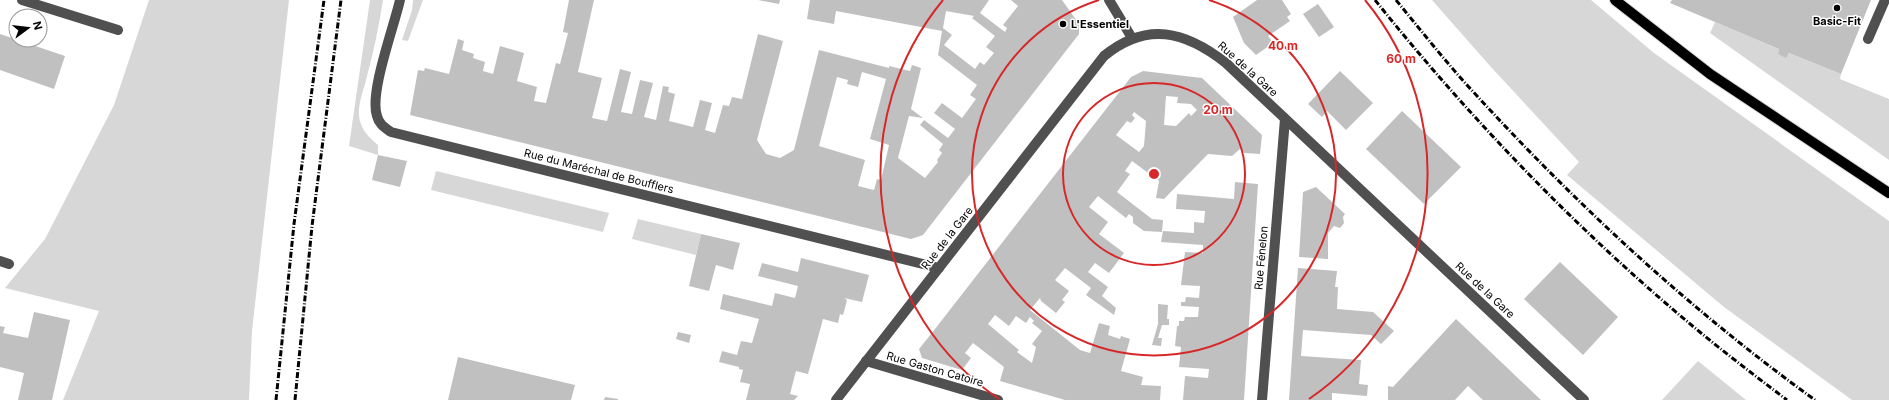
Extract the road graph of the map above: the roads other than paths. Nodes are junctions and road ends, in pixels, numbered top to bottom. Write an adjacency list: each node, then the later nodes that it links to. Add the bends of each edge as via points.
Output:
1 (22, 0): 6 (street)
2 (400, 0): 11 (street, Rue du Maréchal de Boufflers, via 376,99 376,116 381,125 391,132)
3 (1109, 0): 7 (street)
4 (1615, 0): 10 (main road, via 1710,74)
5 (1885, 0): 8 (street)
6 (118, 30)
7 (1132, 38): 9 (street, Rue de la Gare, via 1165,34 1191,40 1226,63); 11 (street, Rue de la Gare, via 1116,46 1093,70)
8 (1868, 39)
9 (1285, 119): 15 (street, Rue Fénelon); 16 (street, Rue de la Gare)
10 (1889, 193)
11 (939, 268): 12 (street, Rue de la Gare)
12 (866, 361): 13 (street, Rue de la Gare); 14 (street, Rue Gaston Catoire)
13 (836, 400)
14 (998, 400)
15 (1262, 400)
16 (1584, 400)

